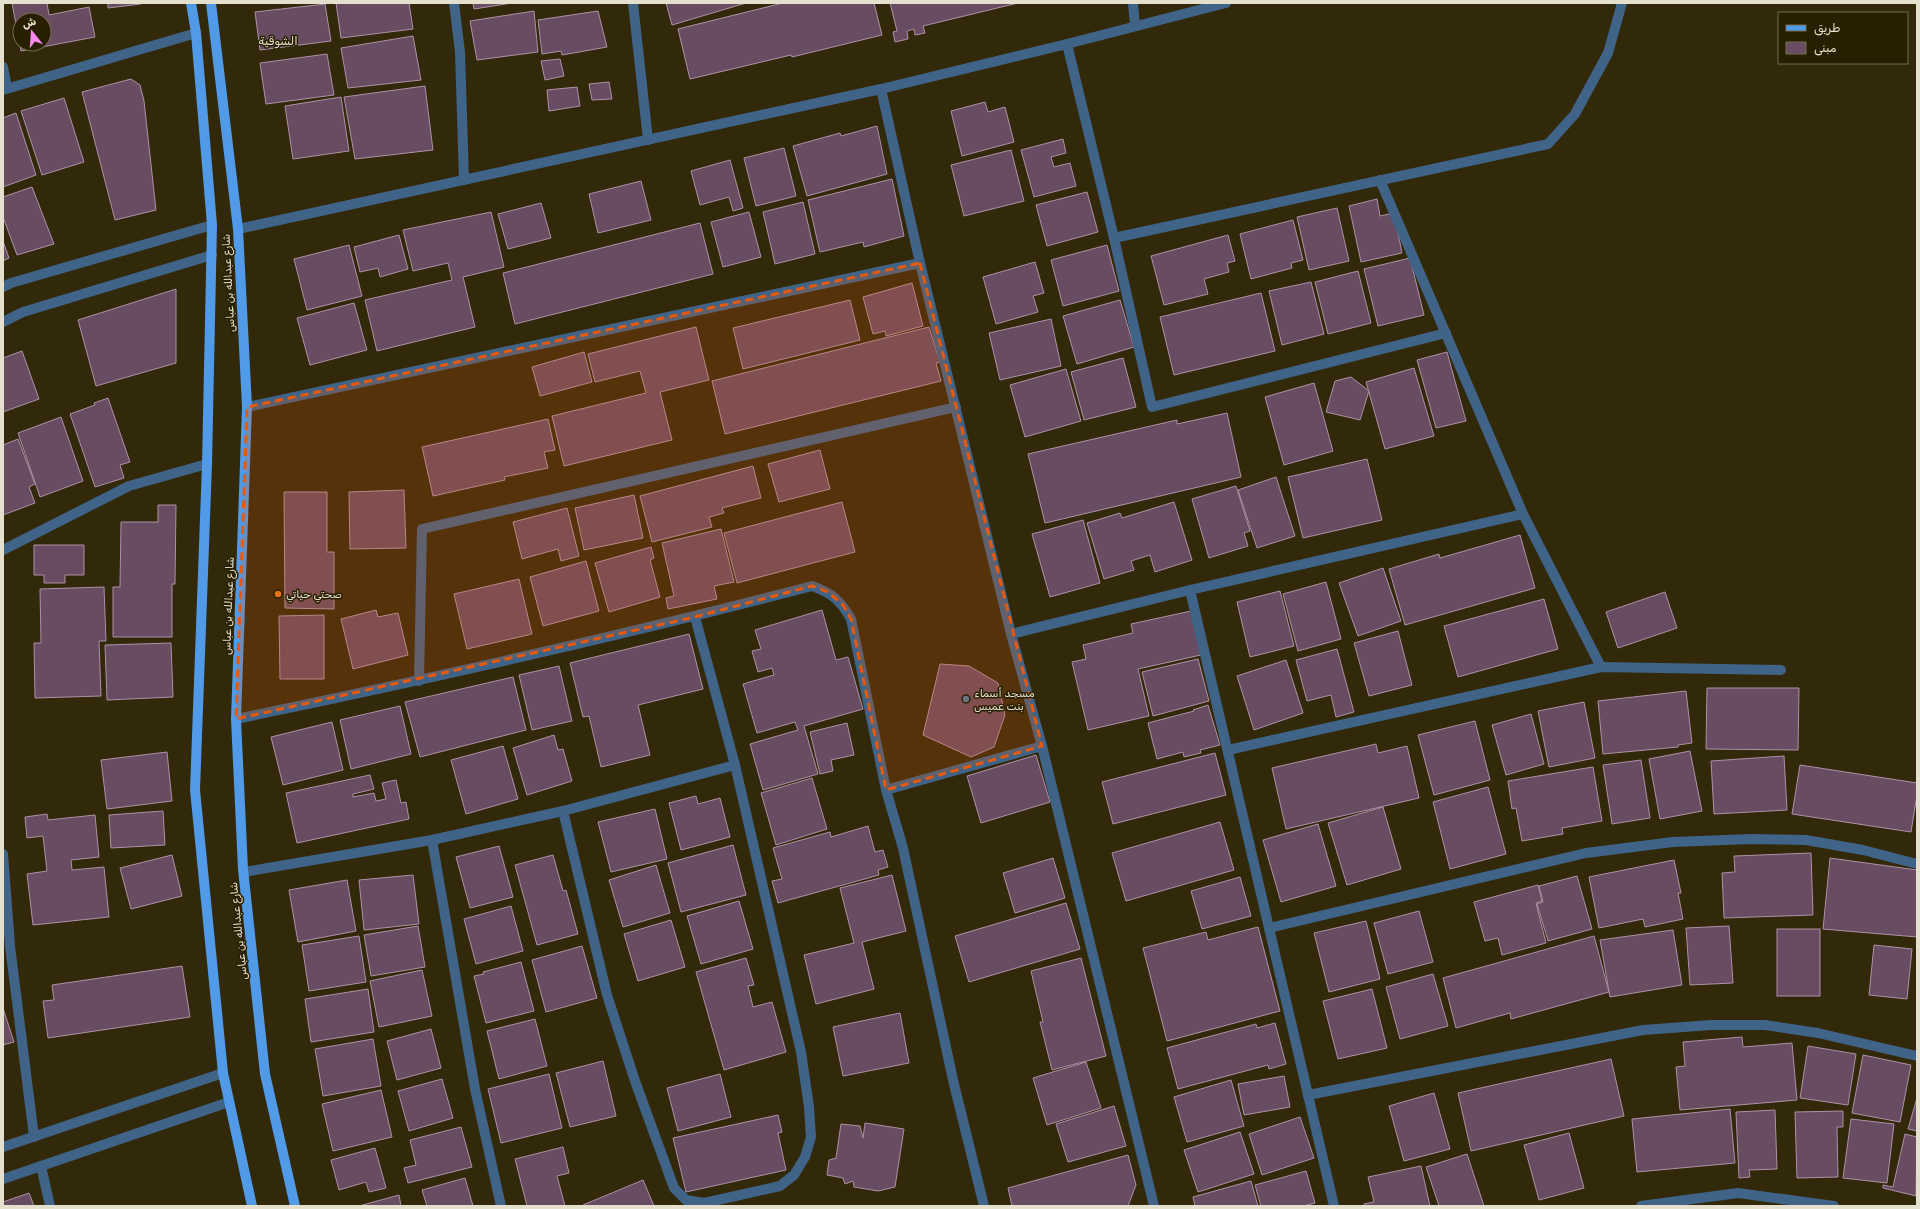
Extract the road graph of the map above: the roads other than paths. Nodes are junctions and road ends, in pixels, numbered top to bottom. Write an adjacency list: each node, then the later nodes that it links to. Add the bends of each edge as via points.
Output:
1 (192, 3): 9 (main road, شارع عبدالله بن عباس)
2 (211, 3): 18 (main road, شارع عبدالله بن عباس)
3 (454, 3): 15 (street, via 460,52)
4 (633, 3): 14 (street)
5 (1133, 3): 8 (street)
6 (1226, 3): 8 (street)
7 (1622, 3): 16 (street, via 1604,59 1575,114 1548,144)
8 (1135, 26): 10 (street)
9 (196, 33): 12 (street); 17 (main road, شارع عبدالله بن عباس)
10 (1067, 44): 13 (street); 19 (street)
11 (3, 67): 12 (street)
12 (5, 89)
13 (881, 89): 14 (street); 21 (street)
14 (648, 140): 15 (street)
15 (464, 180): 18 (street)
16 (1380, 180): 19 (street); 24 (street)
17 (212, 225): 20 (main road, شارع عبدالله بن عباس); 22 (street, via 11,282)
18 (238, 229): 25 (main road, شارع عبدالله بن عباس)
19 (1114, 238): 24 (street, via 1152,407)
20 (212, 255): 23 (street, via 23,312); 27 (main road, شارع عبدالله بن عباس)
21 (920, 263): 25 (street); 26 (street)
22 (3, 287)
23 (3, 322)
24 (1446, 333): 28 (street)
25 (246, 407): 36 (main road, شارع عبدالله بن عباس)
26 (956, 407): 32 (street); 35 (street, via 422,529)
27 (208, 464): 29 (street, via 129,486); 49 (main road, شارع عبدالله بن عباس, via 195,790)
28 (1523, 514): 30 (street); 33 (street)
29 (3, 550)
30 (1190, 590): 32 (street); 38 (street)
31 (695, 617): 35 (street); 39 (street); 40 (street, via 812,586 828,592 843,605 851,619)
32 (1011, 634): 37 (street)
33 (1601, 667): 34 (street); 38 (street)
34 (1781, 670)
35 (419, 681): 36 (street)
36 (236, 720): 45 (main road, شارع عبدالله بن عباس)
37 (1042, 746): 40 (street); 62 (street)
38 (1228, 750): 46 (street)
39 (736, 765): 41 (street); 41 (street, via 801,1052 809,1107 811,1137 805,1157 794,1174 780,1186 704,1203 686,1200 674,1188 607,995)
40 (886, 790): 61 (street, via 903,848 953,1080)
41 (563, 811): 42 (street)
42 (432, 840): 45 (street); 60 (street, via 475,1089)
43 (3, 854): 47 (street)
44 (1917, 864): 46 (street, via 1863,850 1806,840 1673,842 1586,853)
45 (244, 872): 59 (main road, شارع عبدالله بن عباس, via 265,1074)
46 (1269, 928): 50 (street)
47 (6, 947): 52 (street)
48 (1917, 1056): 50 (street, via 1818,1033 1765,1025 1711,1025 1643,1030)
49 (223, 1073): 51 (main road, شارع عبدالله بن عباس); 52 (street)
50 (1308, 1095): 63 (street)
51 (229, 1102): 54 (street); 58 (main road, شارع عبدالله بن عباس)
52 (34, 1137): 53 (street)
53 (3, 1147)
54 (41, 1166): 55 (street); 57 (street)
55 (3, 1179)
56 (1786, 1203): 64 (street, via 1738,1193); 65 (street)
57 (50, 1206)
58 (252, 1206)
59 (295, 1206)
60 (501, 1206)
61 (984, 1206)
62 (1154, 1206)
63 (1334, 1206)
64 (1641, 1206)
65 (1834, 1206)

